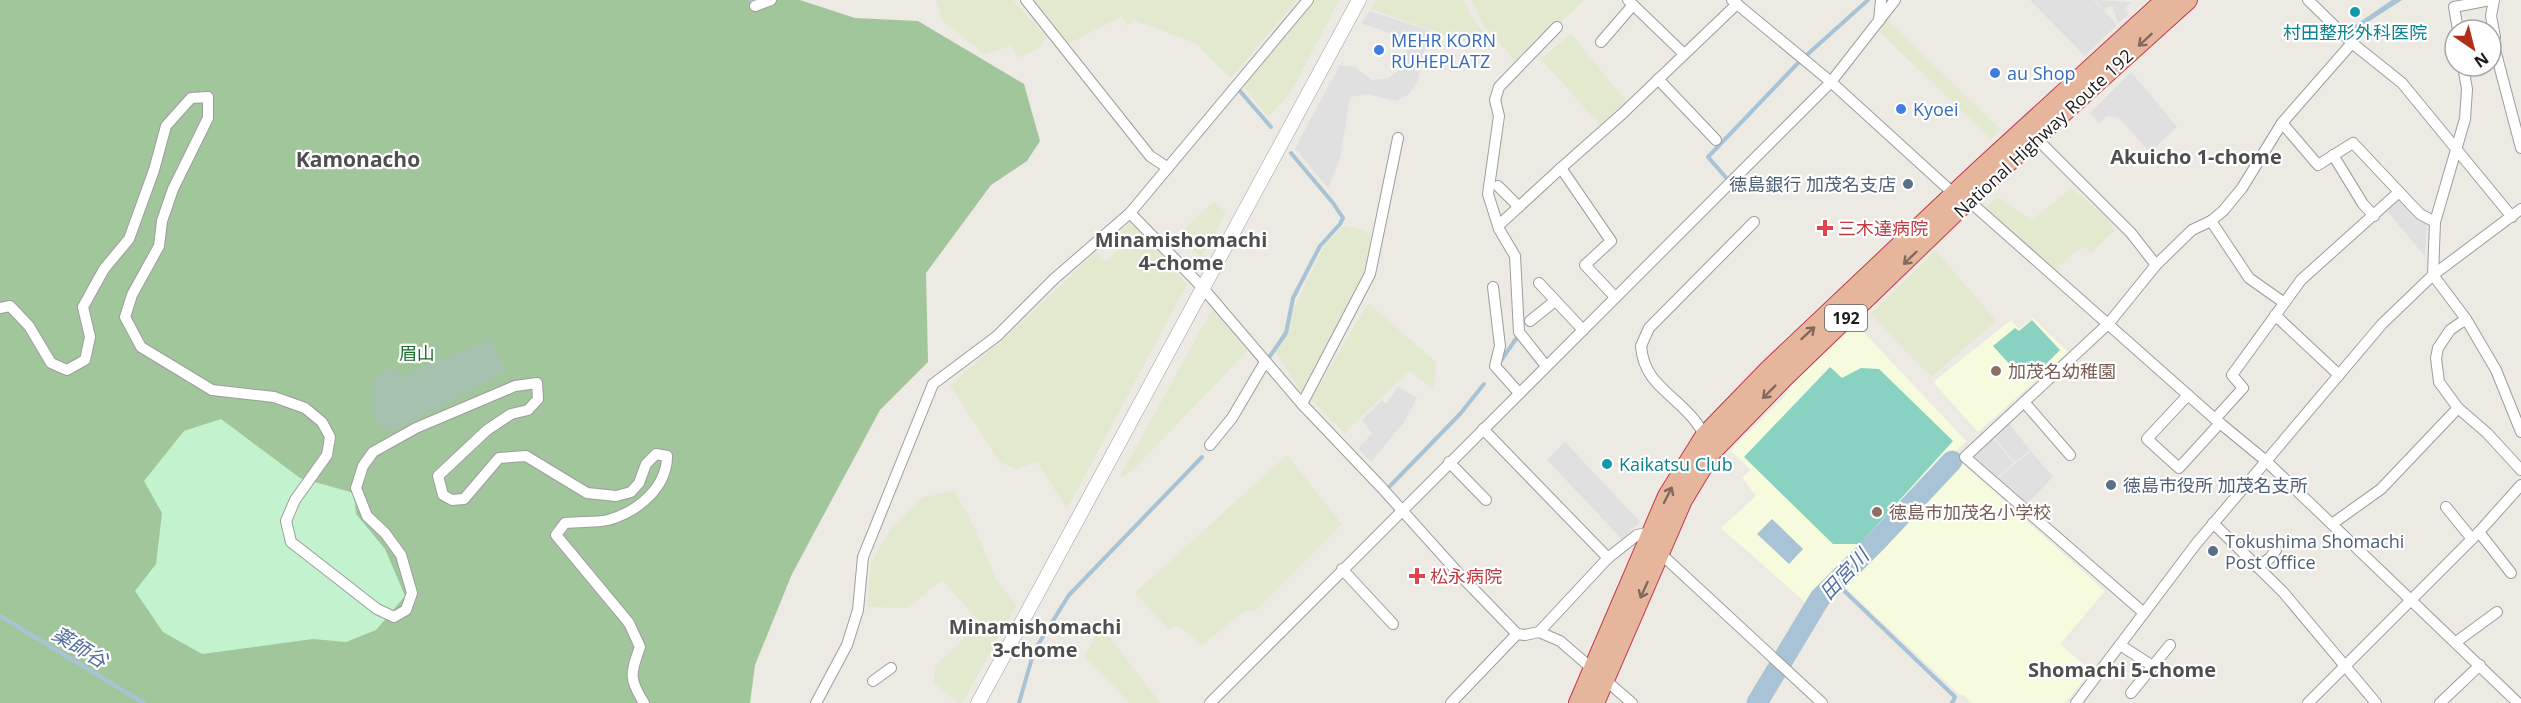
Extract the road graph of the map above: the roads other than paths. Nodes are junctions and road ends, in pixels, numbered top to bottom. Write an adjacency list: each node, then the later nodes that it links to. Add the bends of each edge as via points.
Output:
1 (771, 0): 13 (street)
2 (1026, 0): 30 (street, via 1150,156)
3 (1308, 0): 30 (street)
4 (1359, 0): 46 (street)
5 (1895, 0): 15 (street)
6 (2188, 0): 25 (highway, National Highway Route 192 / 192, one-way to 25)
7 (2308, 0): 18 (street)
8 (2492, 0): 14 (street, via 2454,7); 27 (street, via 2493,42)
9 (2163, 1): 34 (highway, National Highway Route 192 / 192)
10 (1630, 2): 17 (street); 19 (street)
11 (1735, 2): 19 (street); 22 (street)
12 (1878, 2): 15 (street)
13 (755, 6)
14 (2456, 18)
15 (1879, 22): 22 (street)
16 (1557, 27): 42 (street, via 1499,87 1495,100 1499,116 1488,194)
17 (1601, 42)
18 (2352, 42): 23 (street); 28 (street, via 2402,83)
19 (1684, 54): 21 (street)
20 (2465, 78): 28 (street, via 2465,119)
21 (1658, 79): 26 (street); 31 (street)
22 (1831, 82): 34 (street); 48 (street)
23 (2282, 123): 29 (street, via 2318,165); 39 (street, via 2242,188)
24 (1398, 138): 63 (street, via 1370,274)
25 (2036, 138): 34 (highway, National Highway Route 192 / 192); 43 (street, via 2131,233)
26 (1716, 140)
27 (2521, 148)
28 (2457, 150): 37 (street); 41 (street)
29 (2333, 155): 33 (street, via 2353,143); 38 (street)
30 (1168, 168): 36 (street)
31 (1561, 168): 35 (street); 48 (street, via 1611,241 1585,265)
32 (1498, 186): 35 (street)
33 (2399, 192): 38 (street); 41 (street, via 2420,214)
34 (1962, 197): 55 (street); 68 (highway, National Highway Route 192 / 192, one-way to 34, via 1769,369); 83 (highway, National Highway Route 192 / 192, one-way to 83, via 1712,452 1683,501)
35 (1519, 207): 42 (street)
36 (1130, 213): 46 (street); 105 (street, via 1054,279 997,336 933,384 863,557 858,610 847,645)
37 (2517, 213): 44 (street)
38 (2374, 216): 50 (street, via 2301,280)
39 (2211, 221): 43 (street, via 2192,230); 50 (street, via 2249,278)
40 (1754, 222): 68 (street, via 1649,328 1641,346 1647,371)
41 (2435, 222): 44 (street)
42 (1498, 225): 58 (street, via 1515,256 1519,332)
43 (2156, 265): 55 (street)
44 (2433, 275): 53 (street); 59 (street, via 2382,324)
45 (1539, 284): 49 (street)
46 (1203, 287): 57 (street); 106 (street)
47 (1493, 287): 60 (street, via 1500,346 1495,366)
48 (1615, 297): 56 (street)
49 (1555, 301): 54 (street); 56 (street)
50 (2283, 303): 52 (street)
51 (0, 309): 104 (street, via 10,306 23,319 51,363 67,370 86,360 90,337 83,307 105,269 129,239 166,126 191,98 208,97 208,118 173,189 162,221 159,246 132,295 126,317 141,347 212,390 274,397 305,408 322,422 330,437 327,455 286,520 291,542 377,609 394,617 406,610 412,593 401,555 367,516 356,488 363,466 382,447 454,411 515,386 537,383 538,399 528,410 511,414 487,430 438,477 443,495 452,500 464,499 499,458 526,456 587,493 616,496 631,492 656,454 667,456 667,470 660,484 635,509 606,520 565,523 556,536 628,623 640,647 632,684)
52 (2275, 315): 59 (street); 65 (street, via 2232,375 2243,388)
53 (2466, 318): 64 (street, via 2450,330 2436,358 2439,382); 67 (street, via 2496,370)
54 (1530, 321)
55 (2109, 323): 61 (street); 62 (street)
56 (1582, 330): 58 (street)
57 (1265, 362): 63 (street); 69 (street, via 1232,418)
58 (1546, 366): 60 (street)
59 (2339, 375): 71 (street)
60 (1520, 393): 66 (street)
61 (2188, 395): 65 (street); 65 (street, via 2147,439 2179,468)
62 (2024, 402): 70 (street); 90 (street, via 1965,457)
63 (1302, 404): 77 (street)
64 (2458, 408): 73 (street); 79 (street, via 2381,489)
65 (2217, 421): 71 (street)
66 (1484, 429): 72 (street); 84 (street)
67 (2521, 432)
68 (1705, 435): 80 (highway, National Highway Route 192 / 192, one-way to 68, via 1676,479)
69 (1210, 445)
70 (2070, 455)
71 (2266, 461): 78 (street); 79 (street)
72 (1449, 462): 75 (street); 77 (street)
73 (2521, 470)
74 (2521, 485): 81 (street)
75 (1486, 500)
76 (2446, 507): 81 (street)
77 (1401, 510): 86 (street); 93 (street)
78 (2214, 524): 85 (street); 90 (street)
79 (2332, 524): 88 (street)
80 (1651, 531): 84 (street, via 1637,535); 101 (highway, National Highway Route 192 / 192)
81 (2475, 535): 87 (street); 88 (street)
82 (2277, 550): 85 (street)
83 (1660, 553): 101 (highway, National Highway Route 192 / 192, one-way to 101); 112 (street)
84 (1608, 558): 92 (street)
85 (2258, 567): 99 (street)
86 (1342, 569): 91 (street); 107 (street)
87 (2511, 573)
88 (2411, 600): 94 (street); 99 (street)
89 (2497, 612): 94 (street)
90 (2144, 613): 95 (street)
91 (1393, 624)
92 (1539, 632): 93 (street); 101 (street, via 1560,641)
93 (1517, 634): 108 (street)
94 (2456, 642): 98 (street)
95 (2120, 645): 97 (street); 113 (street)
96 (2170, 645): 97 (street)
97 (2151, 665): 103 (street)
98 (2480, 665): 116 (street); 117 (street)
99 (2346, 667): 114 (street); 115 (street)
100 (891, 668): 102 (street)
101 (1598, 675): 109 (highway, National Highway Route 192 / 192); 110 (highway, National Highway Route 192 / 192); 111 (street)
102 (873, 681)
103 (2131, 693)
104 (644, 703)
105 (816, 703)
106 (978, 703)
107 (1210, 703)
108 (1451, 703)
109 (1578, 703)
110 (1595, 703)
111 (1632, 703)
112 (1822, 703)
113 (2076, 703)
114 (2308, 703)
115 (2376, 703)
116 (2440, 703)
117 (2518, 703)

